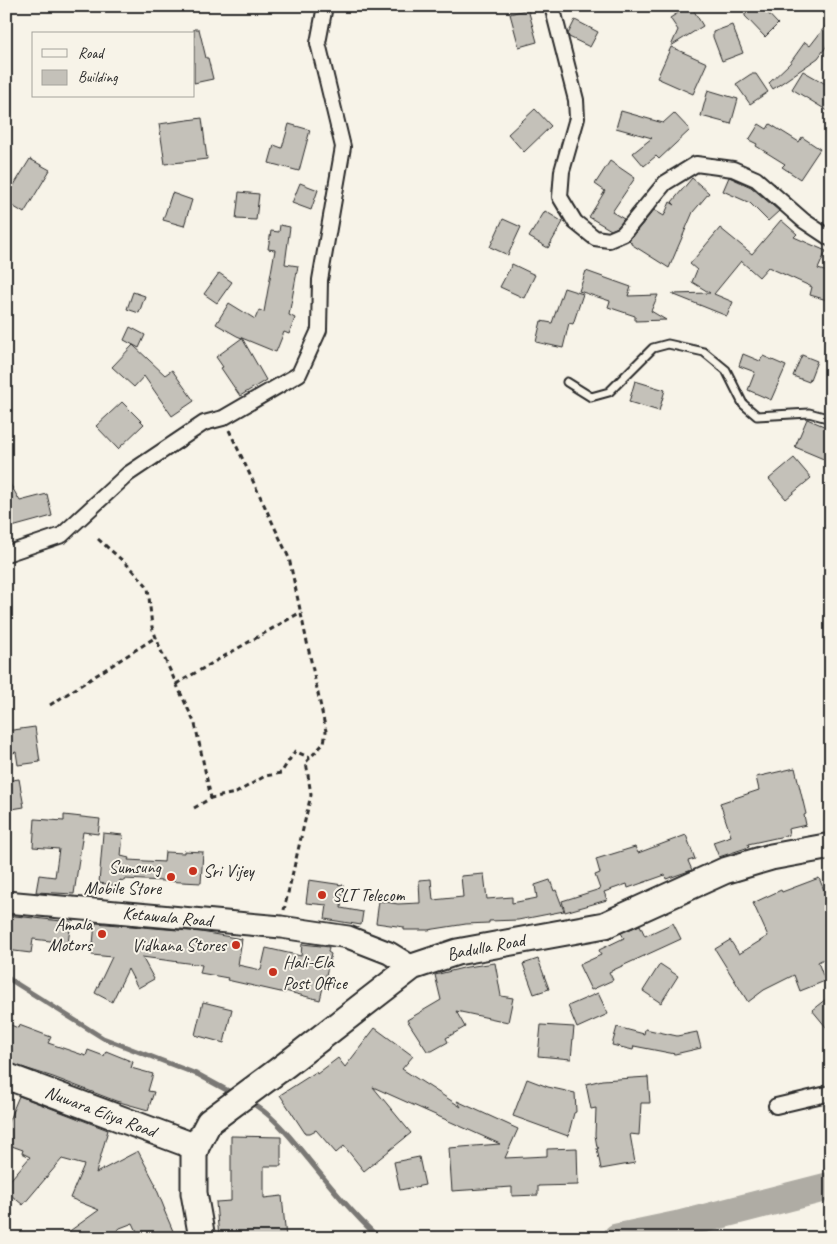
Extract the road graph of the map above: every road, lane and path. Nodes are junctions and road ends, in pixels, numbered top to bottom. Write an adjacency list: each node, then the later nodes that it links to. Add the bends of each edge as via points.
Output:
1 (325, 6): 5 (street, via 318,43 343,147 320,280 319,330 298,374)
2 (552, 6): 3 (street, via 576,100 577,118 562,171 560,197 575,222 595,238 609,240 623,234 665,183 696,164 733,170 756,179 804,222)
3 (831, 238)
4 (566, 382): 6 (lane, via 591,397 609,392 653,348 668,344 704,352 726,370 744,404 757,416 809,413)
5 (223, 418): 8 (street, via 204,423 128,474 62,535); 9 (path, via 289,558)
6 (831, 419)
7 (98, 539): 10 (path, via 148,587)
8 (6, 554)
9 (301, 612): 11 (path); 13 (path, via 326,732 324,743)
10 (156, 637): 11 (path); 12 (path)
11 (176, 684): 14 (path, via 195,724)
12 (50, 705)
13 (310, 758): 14 (path, via 295,751 281,773 266,776 236,793); 18 (path, via 306,762 310,795)
14 (211, 798): 15 (path)
15 (194, 808)
16 (831, 846): 19 (highway, Badulla Road, via 771,857 724,871 606,925 457,952)
17 (6, 902): 18 (main road, Ketawala Road)
18 (281, 928): 19 (main road, Ketawala Road, via 348,937 389,953)
19 (412, 967): 23 (highway, Badulla Road, via 214,1117)
20 (6, 1076): 23 (highway, Nuwara Eliya Road)
21 (831, 1093): 22 (street)
22 (776, 1106)
23 (196, 1147): 24 (highway, via 194,1193)
24 (202, 1238)

